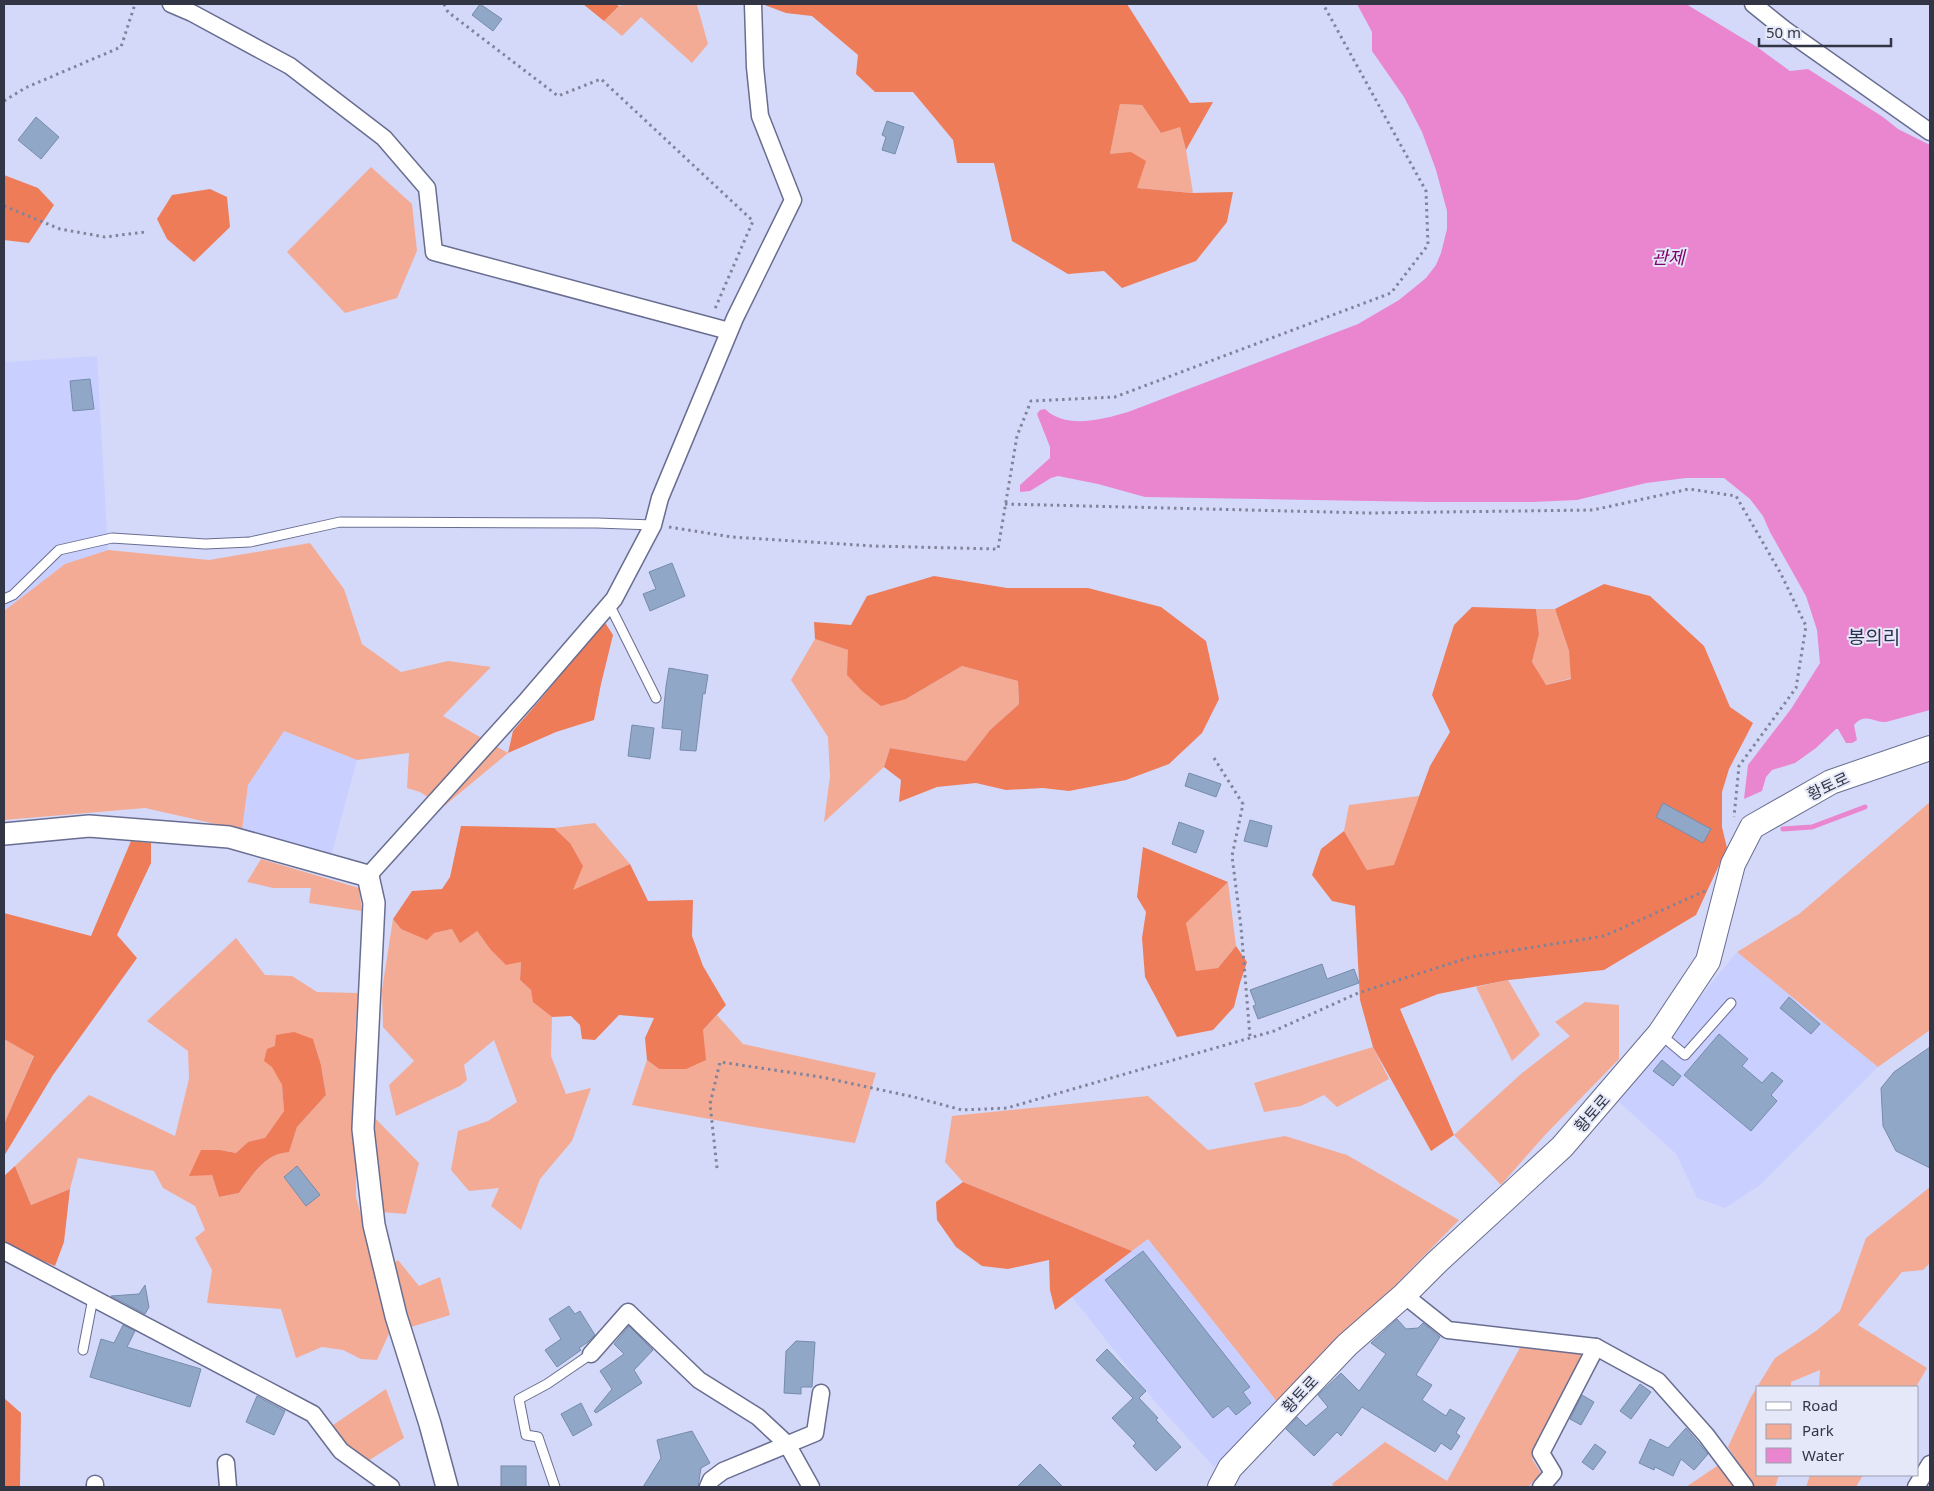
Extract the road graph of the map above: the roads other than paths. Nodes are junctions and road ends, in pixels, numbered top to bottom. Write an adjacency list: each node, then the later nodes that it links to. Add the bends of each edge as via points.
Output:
1 (170, 4): 5 (street, via 290,66 384,138 427,188 434,252)
2 (753, 4): 5 (street, via 760,116 793,200)
3 (1753, 4): 4 (street)
4 (1930, 132)
5 (729, 331): 6 (street, via 660,498)
6 (653, 525): 7 (lane, via 340,522 250,542 205,544 112,538 59,550 13,596); 8 (street)
7 (4, 600)
8 (609, 604): 9 (lane); 12 (street)
9 (656, 698)
10 (1930, 748): 14 (main road, 황토로, via 1831,782 1752,828 1733,864 1708,961)
11 (4, 834): 12 (street, via 89,826 228,837)
12 (368, 876): 27 (street, via 374,903 363,1129 374,1225 396,1316)
13 (1731, 1003): 14 (lane, via 1685,1055)
14 (1660, 1034): 16 (main road, 황토로, via 1562,1147)
15 (4, 1251): 17 (street)
16 (1404, 1295): 18 (street, via 1448,1330); 31 (main road, 황토로, via 1347,1345 1230,1468)
17 (93, 1298): 19 (lane); 26 (street, via 313,1414 341,1451)
18 (1596, 1347): 32 (street, via 1541,1454 1553,1473); 33 (street, via 1658,1381 1706,1435)
19 (83, 1350)
20 (591, 1354): 22 (street, via 628,1312 699,1380 758,1417); 28 (lane, via 519,1399 526,1435 538,1437)
21 (821, 1393): 22 (street, via 815,1433)
22 (787, 1444): 29 (street, via 723,1471 711,1480); 30 (street)
23 (226, 1463): 25 (street)
24 (1930, 1464): 34 (street)
25 (228, 1487)
26 (391, 1487)
27 (447, 1487)
28 (555, 1487)
29 (708, 1487)
30 (811, 1487)
31 (1220, 1487)
32 (1541, 1487)
33 (1745, 1487)
34 (1916, 1487)

